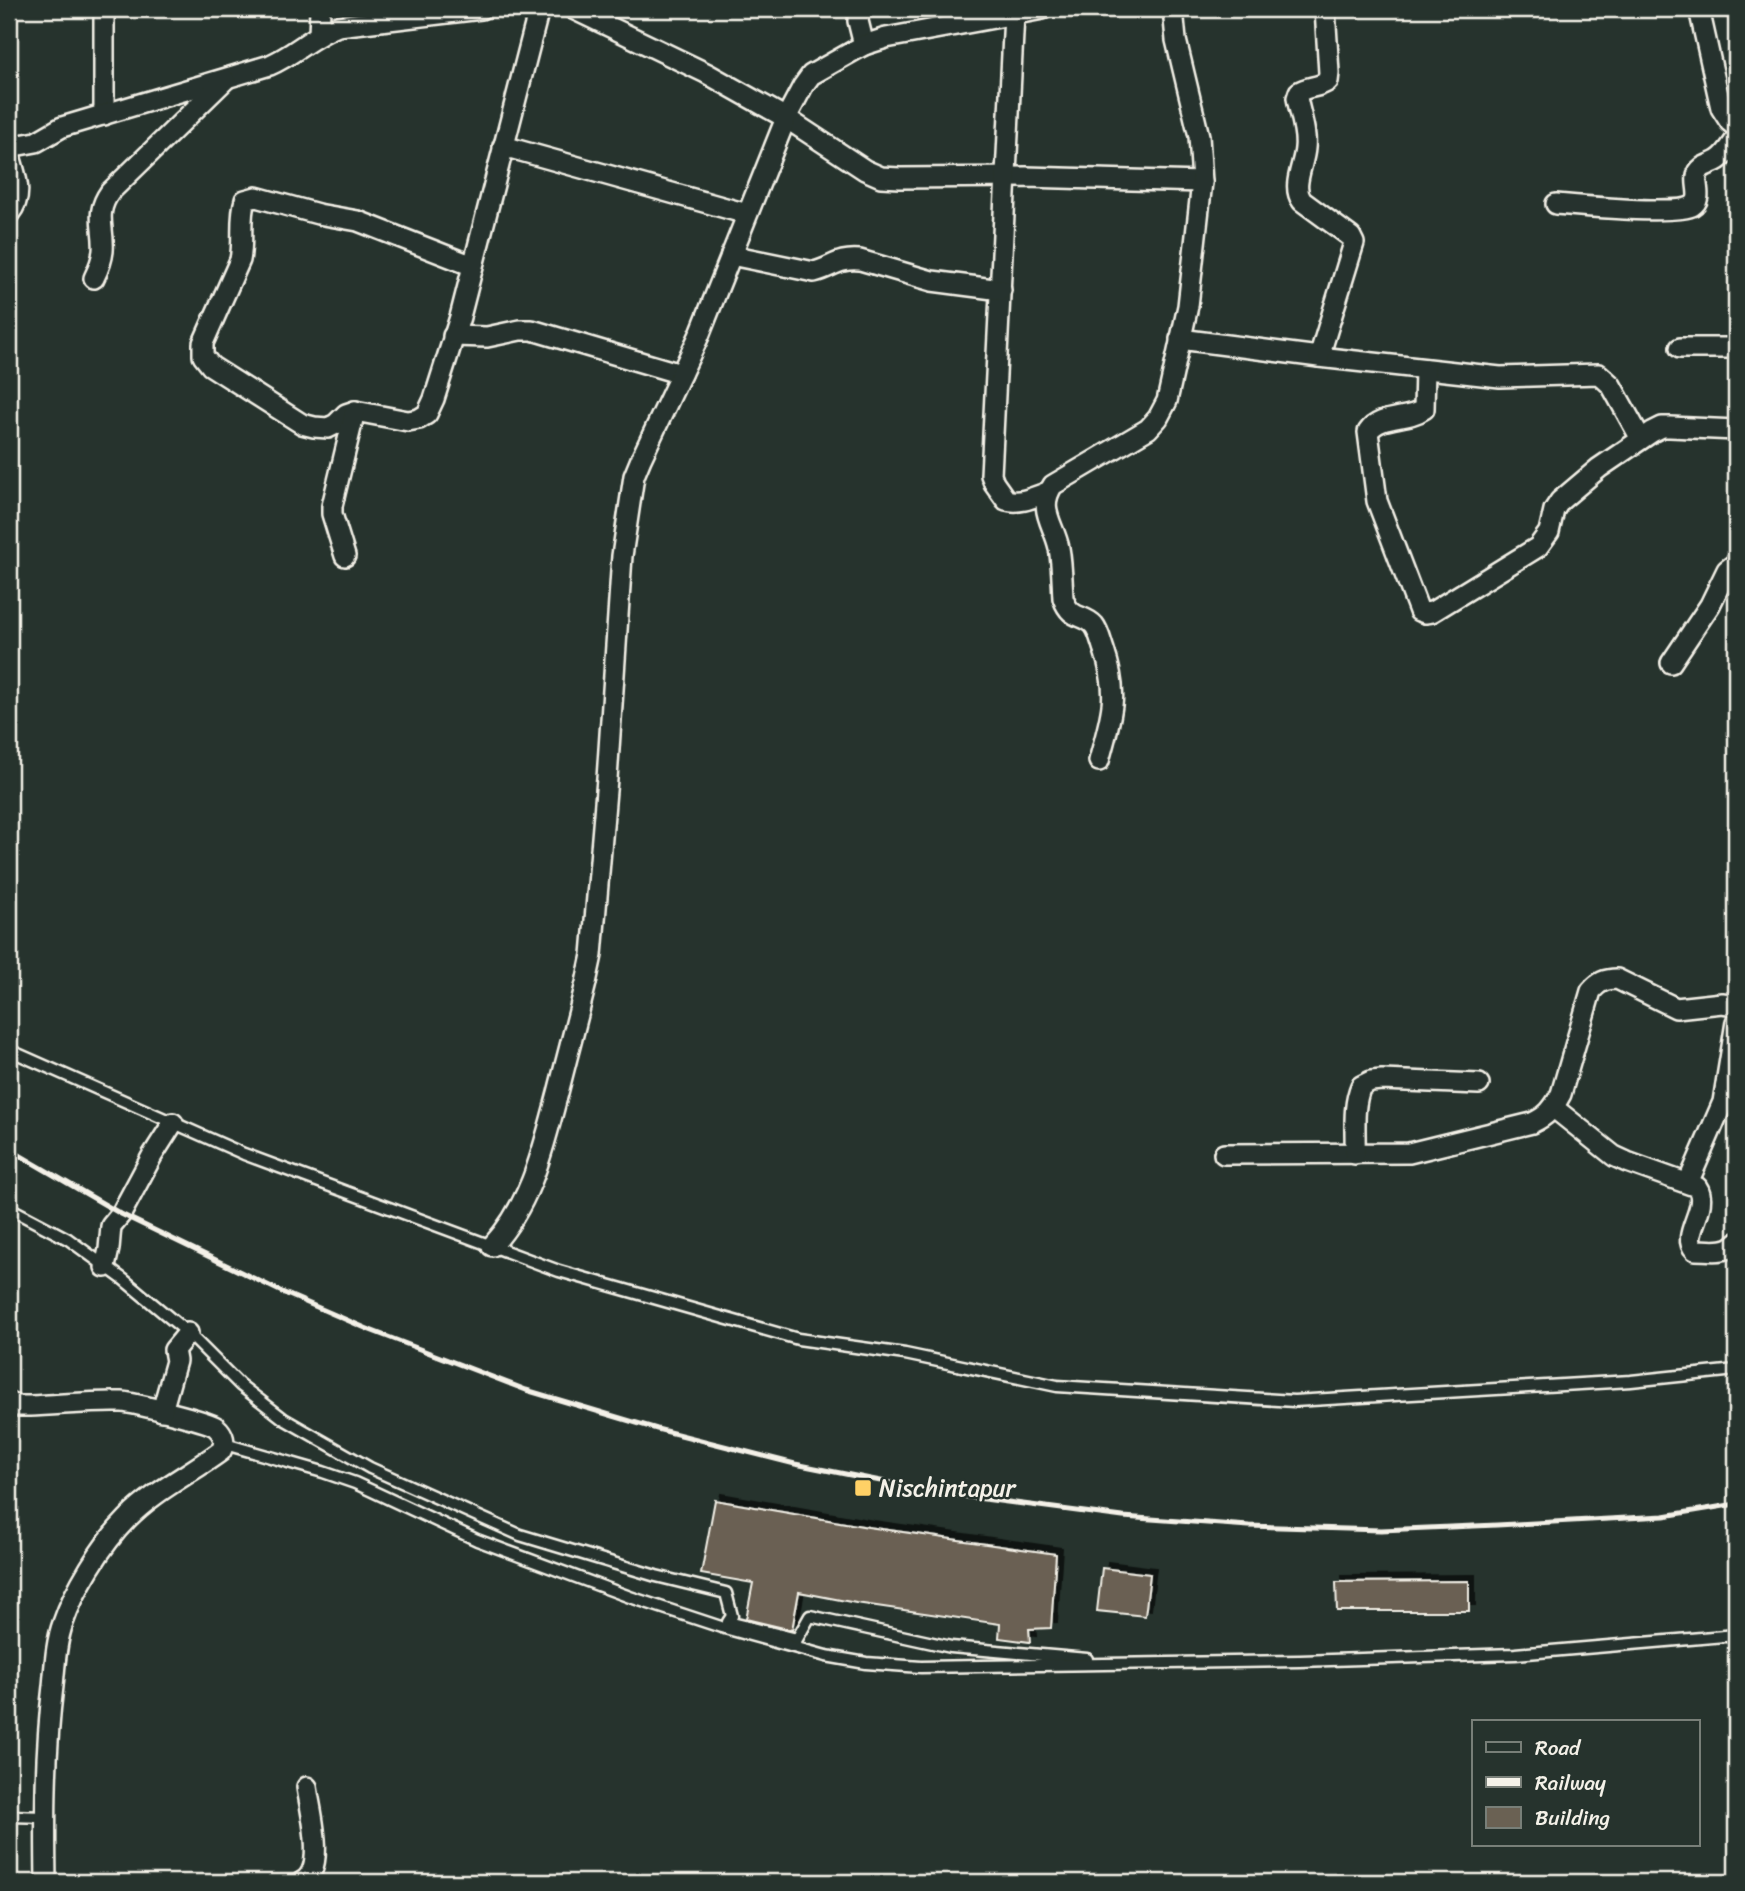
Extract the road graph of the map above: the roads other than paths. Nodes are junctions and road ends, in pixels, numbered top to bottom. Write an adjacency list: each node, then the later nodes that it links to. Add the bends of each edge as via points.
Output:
1 (104, 9): 15 (street)
2 (320, 9): 12 (street)
3 (481, 9): 12 (street, via 338,26)
4 (539, 9): 19 (street)
5 (573, 9): 16 (street, via 706,73)
6 (859, 9): 13 (street)
7 (1043, 9): 11 (street)
8 (1172, 9): 22 (street, via 1199,136)
9 (1325, 9): 34 (street, via 1328,81 1304,89 1297,98 1306,147 1297,195 1354,243)
10 (1699, 9): 17 (street, via 1721,108)
11 (1014, 14): 13 (street); 21 (street)
12 (319, 35): 14 (street, via 280,61)
13 (864, 45): 16 (street, via 810,75)
14 (227, 78): 15 (street); 28 (street, via 103,202 103,251)
15 (104, 115): 20 (street)
16 (786, 118): 21 (street, via 881,177); 25 (street)
17 (1736, 127)
18 (1736, 139): 23 (street, via 1719,160 1701,169 1698,198 1687,208)
19 (503, 146): 25 (street); 27 (street)
20 (9, 149): 24 (street, via 19,191)
21 (1006, 177): 22 (street); 29 (street)
22 (1202, 182): 31 (street)
23 (1556, 204)
24 (9, 214)
25 (747, 214): 26 (street)
26 (731, 255): 29 (street, via 814,272 848,259 860,260 932,281); 36 (street)
27 (473, 266): 30 (street); 37 (street, via 358,222 256,197 245,201 240,260 203,343 203,356 211,366 302,424 328,428)
28 (94, 278)
29 (1001, 290): 40 (street, via 991,475 1006,500 1026,500)
30 (453, 335): 36 (street, via 487,337 533,330); 37 (street, via 427,414 408,421)
31 (1181, 339): 34 (street); 40 (street, via 1167,401 1158,418 1148,429)
32 (1680, 348): 33 (street)
33 (1736, 348)
34 (1319, 357): 35 (street)
35 (1425, 369): 39 (street, via 1500,377 1599,374 1611,385); 39 (street, via 1423,409 1379,422 1368,432 1377,501 1419,611 1425,613 1538,547 1560,501)
36 (681, 374): 56 (street, via 634,476 622,556 604,818 586,983 538,1166 508,1229)
37 (355, 411): 41 (street, via 332,506)
38 (1736, 430): 39 (street, via 1662,427)
39 (1641, 439)
40 (1048, 492): 44 (street, via 1047,512 1059,546 1063,598 1073,614 1093,624 1111,671 1113,706)
41 (345, 556)
42 (1736, 563): 43 (street, via 1727,570)
43 (1671, 663)
44 (1099, 761)
45 (1736, 1005): 49 (street, via 1676,1008 1617,979 1598,983 1591,991)
46 (1736, 1022): 53 (street, via 1723,1102)
47 (9, 1050): 50 (lane)
48 (1479, 1084): 52 (street, via 1382,1080 1360,1086)
49 (1554, 1108): 52 (street, via 1532,1123 1428,1149); 53 (street, via 1614,1156)
50 (173, 1123): 56 (lane); 57 (street, via 111,1226)
51 (1224, 1154): 52 (street)
52 (1355, 1154)
53 (1688, 1183): 55 (street, via 1701,1193 1691,1247 1725,1250)
54 (9, 1208): 57 (lane, via 68,1239)
55 (1736, 1243)
56 (492, 1246): 59 (lane, via 559,1271 799,1339 905,1354 1056,1386 1294,1401 1631,1381)
57 (105, 1267): 58 (lane)
58 (188, 1333): 61 (street, via 174,1350 176,1361); 64 (lane, via 240,1385 284,1419 370,1468 520,1535 726,1593 732,1616 729,1622 797,1640 810,1616 951,1647)
59 (1736, 1370)
60 (9, 1402): 61 (street, via 30,1406 122,1402)
61 (162, 1411): 62 (street, via 216,1427)
62 (225, 1444): 64 (lane, via 355,1483 477,1540 630,1597 826,1656 921,1667); 67 (street, via 127,1519 79,1587 62,1624 55,1659)
63 (1736, 1635): 64 (lane, via 1515,1654)
64 (1143, 1664)
65 (307, 1787): 69 (street, via 316,1852 314,1868)
66 (9, 1816): 67 (lane)
67 (45, 1817): 68 (street)
68 (46, 1882)
69 (302, 1882)

